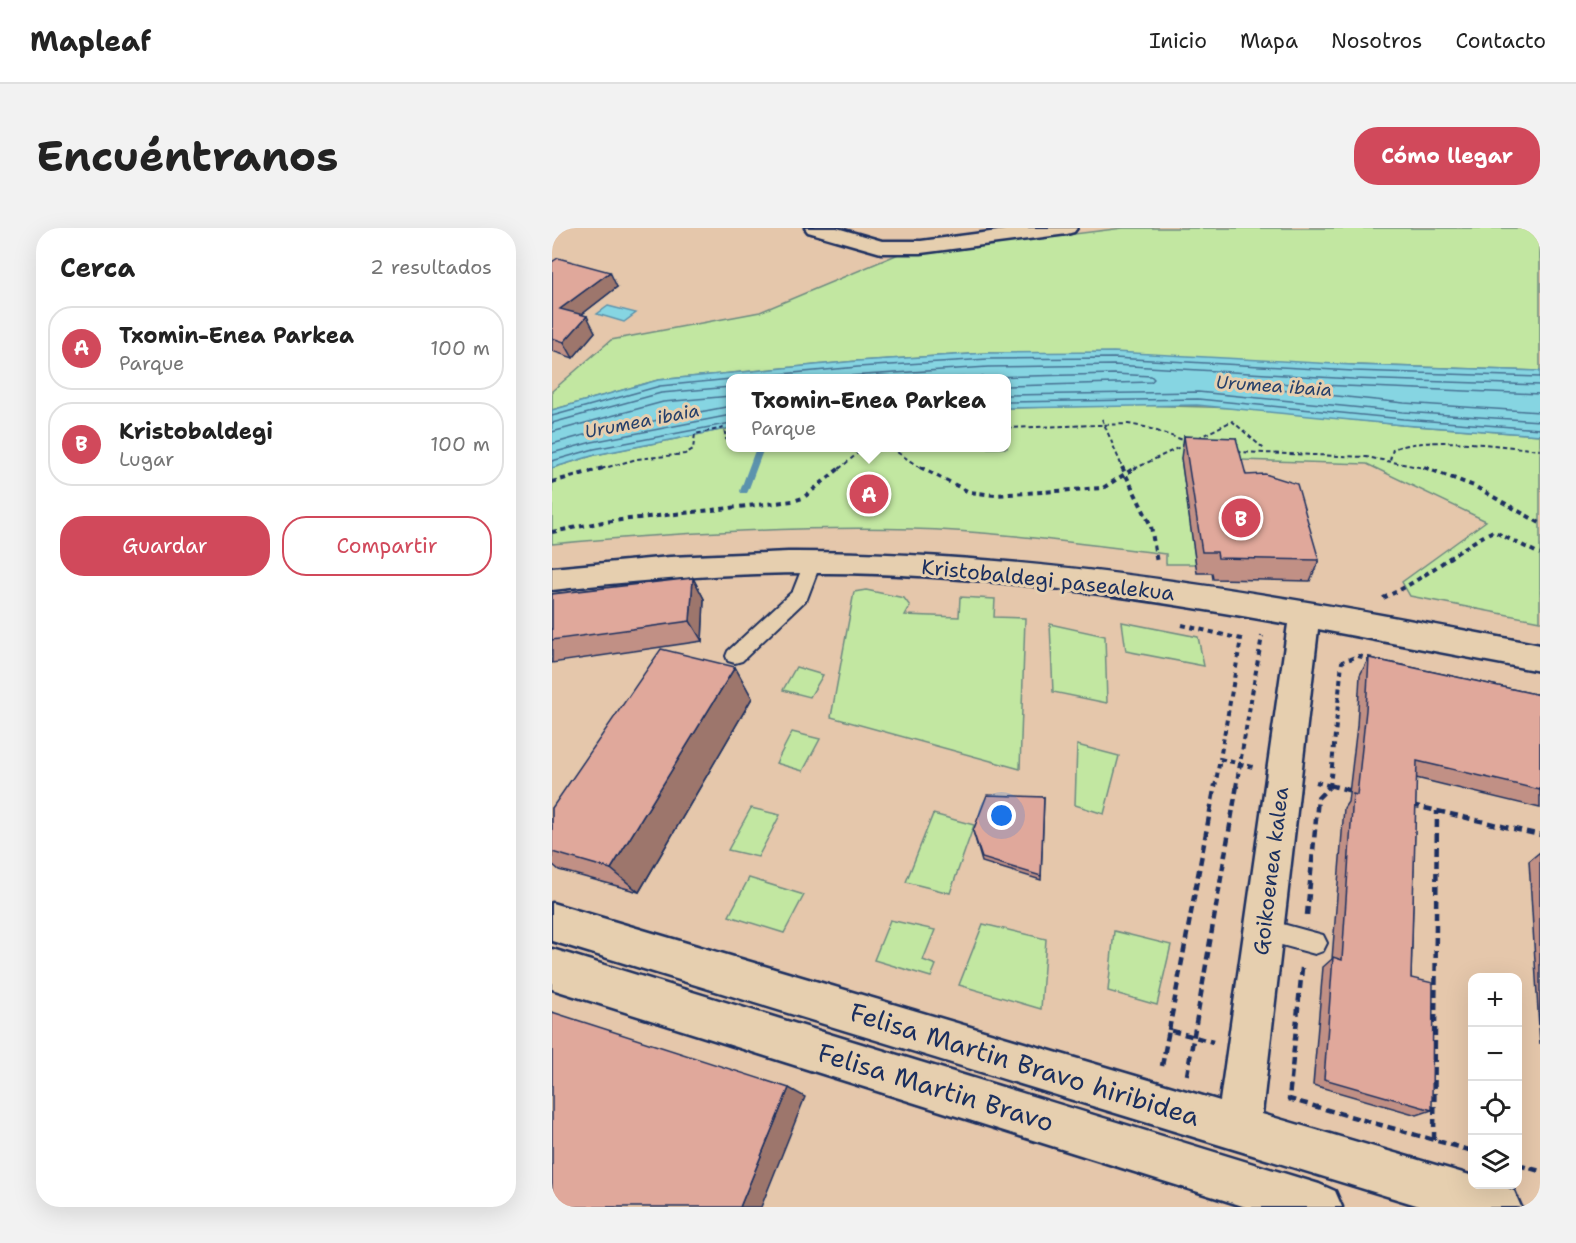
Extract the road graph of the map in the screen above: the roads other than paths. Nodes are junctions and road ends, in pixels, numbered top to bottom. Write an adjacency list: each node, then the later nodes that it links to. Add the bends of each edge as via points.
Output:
1 (814, 228): 2 (street, via 881,247 921,247)
2 (1068, 228)
3 (812, 562): 4 (street, Kristobaldegi pasealekua, via 681,567); 5 (street, Kristobaldegi pasealekua, via 1029,573); 6 (lane, via 801,594)
4 (552, 579)
5 (1304, 615): 7 (street, Kristobaldegi pasealekua); 9 (street, Goikoenea kalea)
6 (735, 656)
7 (1540, 658)
8 (552, 922): 12 (street, Felisa Martin Bravo hiribidea)
9 (1264, 930): 10 (lane); 12 (street, Goikoenea kalea)
10 (1316, 943)
11 (552, 969): 13 (street, Felisa Martin Bravo)
12 (1238, 1127): 14 (street, Felisa Martin Bravo hiribidea)
13 (1319, 1207)
14 (1498, 1207)

